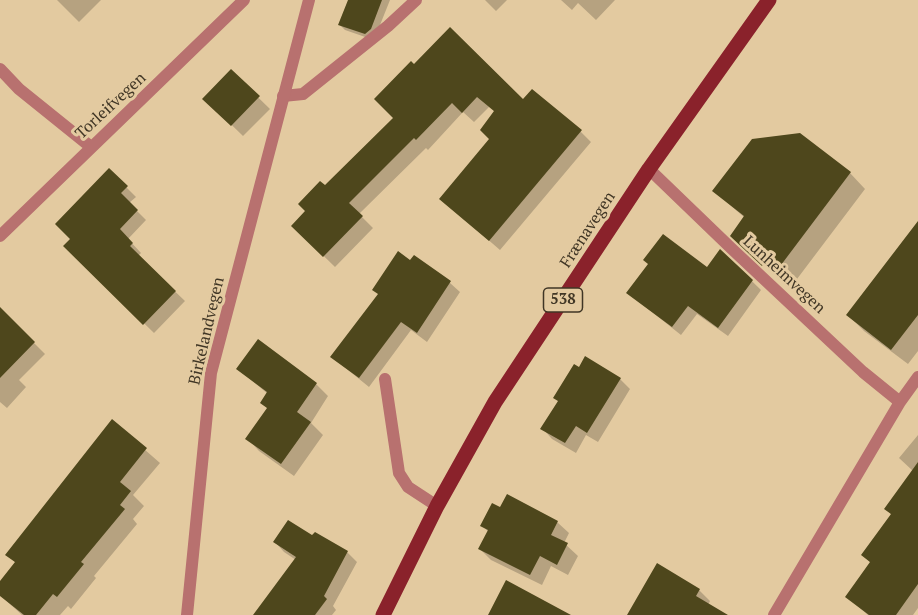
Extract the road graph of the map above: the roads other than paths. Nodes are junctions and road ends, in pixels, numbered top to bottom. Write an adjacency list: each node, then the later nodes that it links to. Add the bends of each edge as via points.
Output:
1 (244, 0): 7 (street, Torleifvegen)
2 (309, 0): 6 (street, Birkelandvegen)
3 (416, 0): 6 (street, via 303,94)
4 (769, 0): 8 (main road, Frænavegen / 538)
5 (0, 69): 7 (street)
6 (283, 96): 14 (street, Birkelandvegen, via 211,373)
7 (91, 147): 9 (street, Torleifvegen)
8 (650, 169): 12 (street, Lunheimvegen, via 863,372); 13 (main road, Frænavegen / 538, via 495,402)
9 (0, 236)
10 (918, 377): 12 (street)
11 (385, 379): 13 (street, via 399,473 408,487)
12 (900, 402): 16 (street)
13 (437, 506): 15 (main road, Frænavegen / 538)
14 (187, 615)
15 (383, 615)
16 (774, 615)

